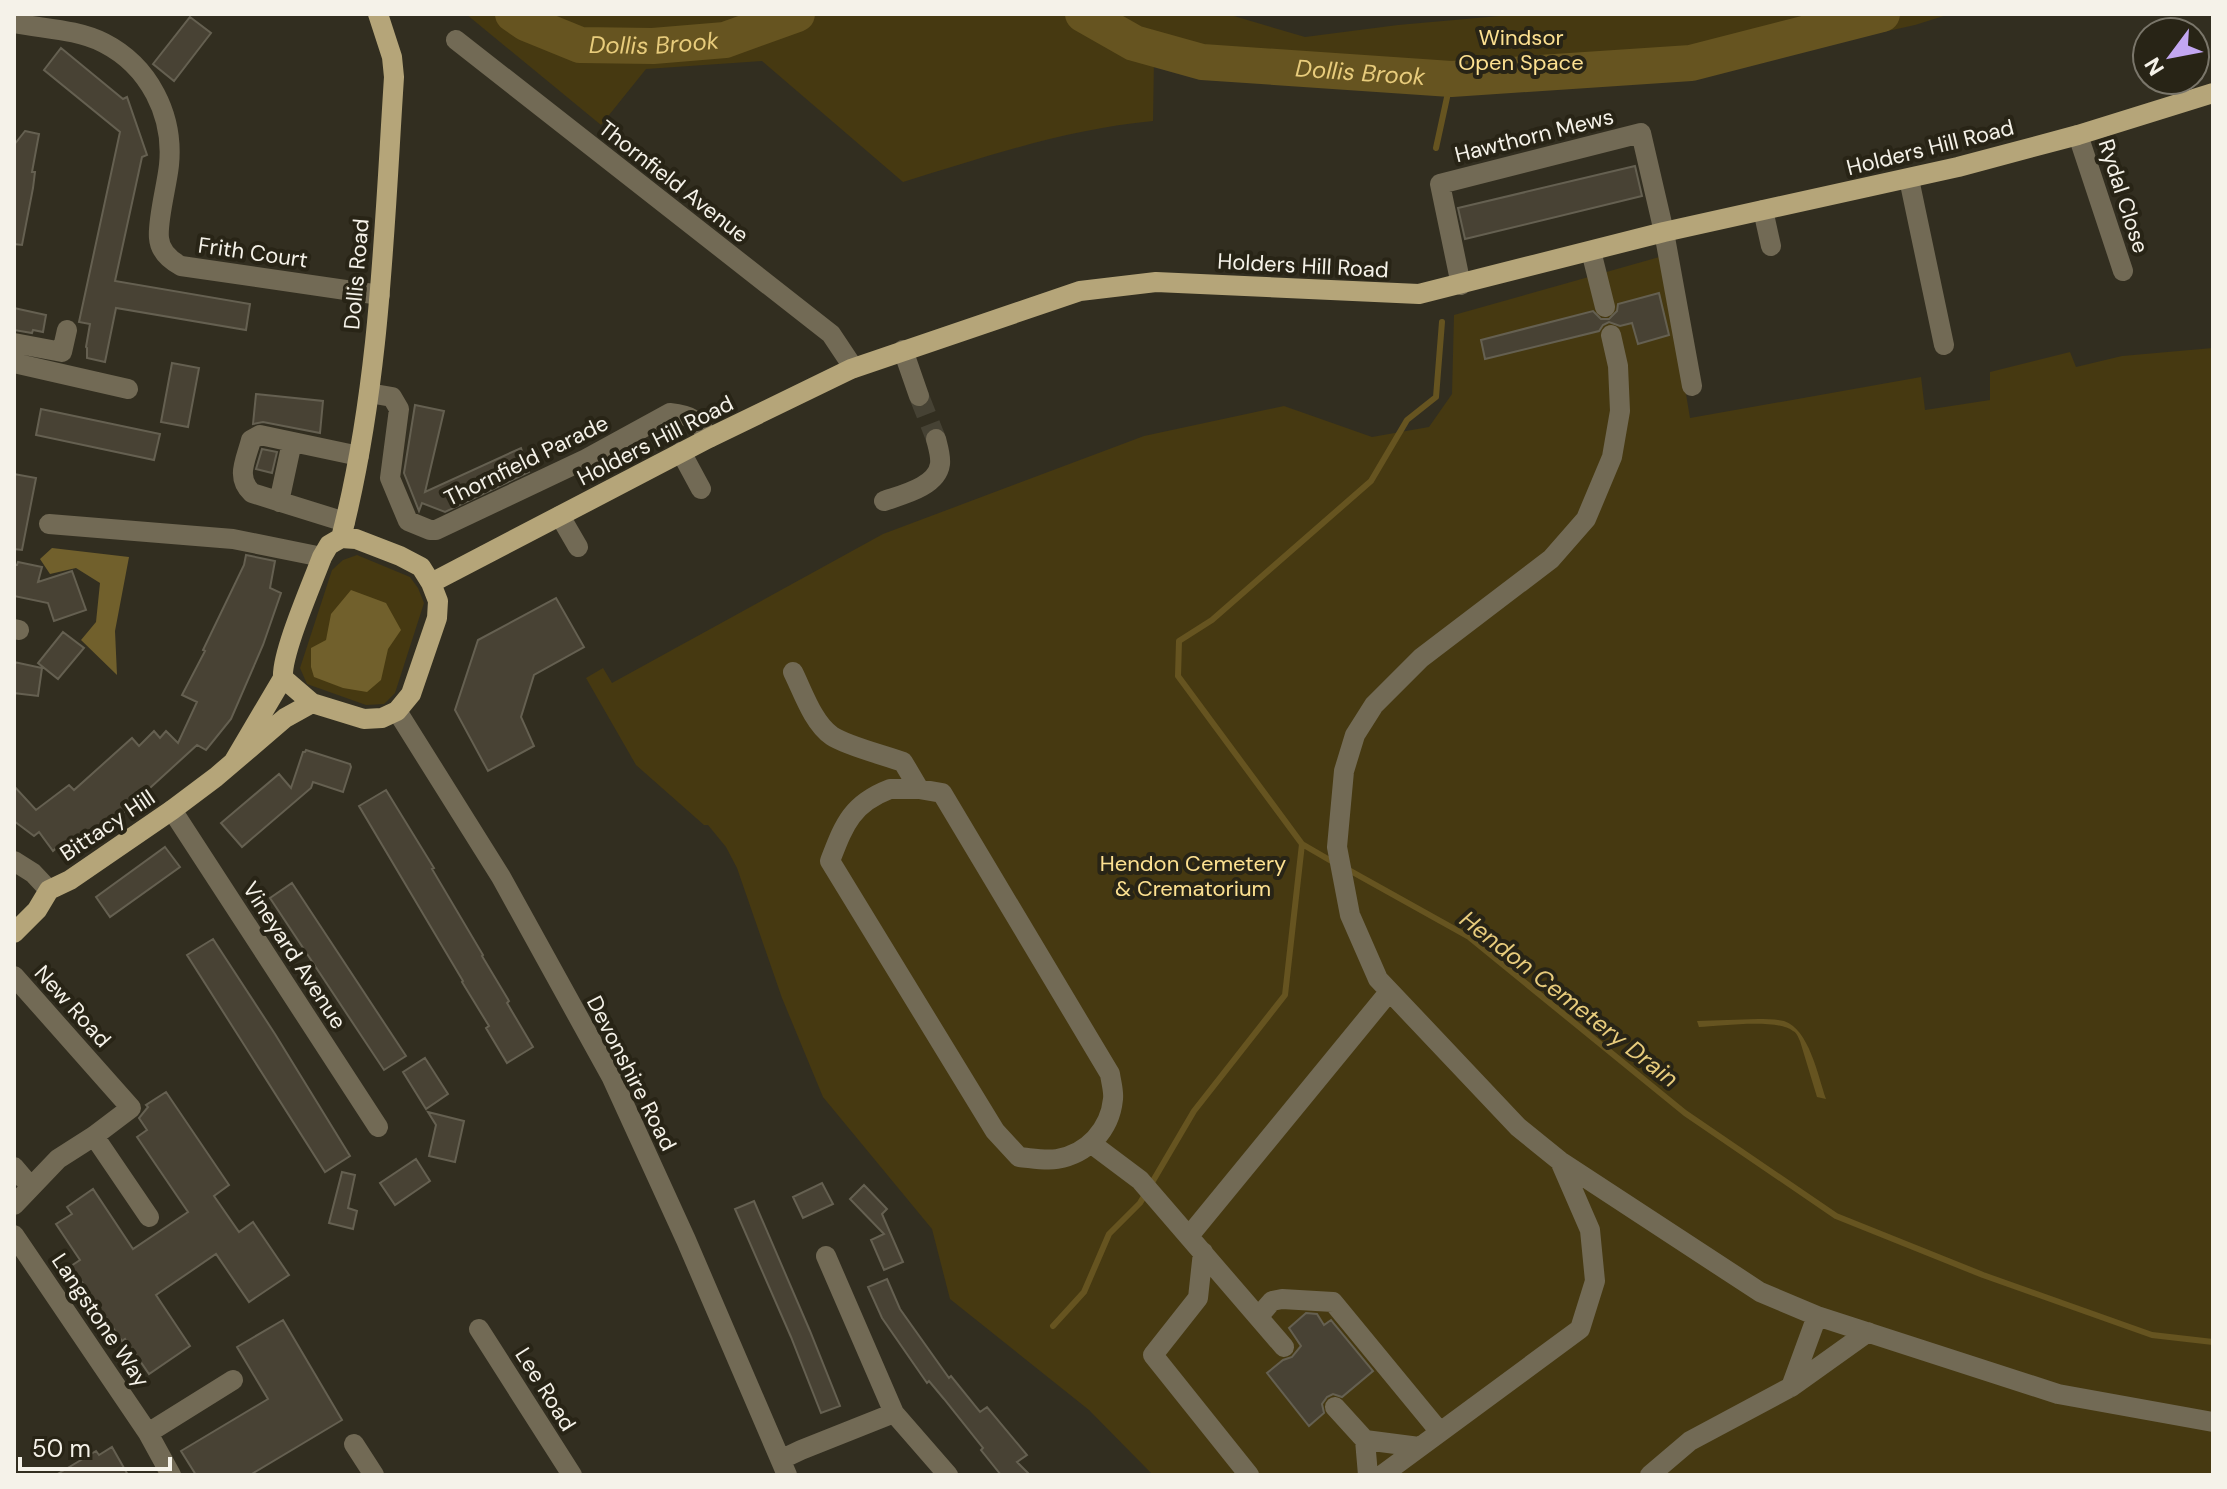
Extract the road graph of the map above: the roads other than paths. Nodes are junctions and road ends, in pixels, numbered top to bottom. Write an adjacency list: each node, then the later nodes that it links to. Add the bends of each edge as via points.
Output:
1 (378, 14): 13 (main road, Dollis Road, via 394,77)
2 (14, 23): 13 (street, Frith Court, via 70,31 101,42 145,77 168,127 169,163 158,237 172,261)
3 (456, 40): 21 (street, Thornfield Avenue, via 831,334)
4 (2213, 93): 5 (main road, Holders Hill Road)
5 (2078, 135): 6 (main road, Holders Hill Road); 11 (street, Rydal Close)
6 (1909, 179): 7 (main road, Holders Hill Road); 18 (street)
7 (1763, 210): 8 (main road, Holders Hill Road); 9 (street)
8 (1664, 232): 10 (main road, Holders Hill Road); 12 (street, Hawthorn Mews, via 1641,133 1440,184); 22 (street)
9 (1771, 246)
10 (1591, 251): 12 (main road, Holders Hill Road); 14 (street)
11 (2123, 271)
12 (1461, 285): 19 (main road, Holders Hill Road, via 1419,294 1156,282 1080,291)
13 (380, 295): 24 (main road, Dollis Road)
14 (1605, 307)
15 (67, 330): 17 (street, via 62,352)
16 (1611, 335): 51 (street, via 1620,411 1612,457 1586,519 1551,559 1421,658 1374,705 1355,735 1344,771 1337,847 1350,915)
17 (14, 343)
18 (1944, 345)
19 (903, 350): 21 (main road, Holders Hill Road); 25 (street)
20 (14, 363): 23 (street)
21 (851, 369): 26 (main road, Holders Hill Road)
22 (1692, 386)
23 (128, 389)
24 (369, 393): 26 (street, Thornfield Parade, via 392,397 399,409 390,478 408,521 430,530 586,459 670,413 697,421); 30 (main road, Dollis Road)
25 (919, 396)
26 (709, 438): 29 (main road, Holders Hill Road)
27 (936, 439): 32 (street, via 937,474)
28 (292, 442): 30 (street); 33 (street); 33 (street, via 260,435 251,440 242,476 252,493)
29 (681, 452): 31 (street); 34 (main road, Holders Hill Road)
30 (359, 456): 36 (main road, Dollis Road)
31 (701, 489)
32 (884, 501)
33 (279, 502): 36 (street)
34 (560, 516): 37 (street); 39 (main road, Holders Hill Road)
35 (49, 524): 38 (street, via 233,539)
36 (343, 530): 38 (main road); 39 (main road, via 421,567)
37 (578, 547)
38 (322, 557): 41 (main road)
39 (431, 583): 43 (main road, via 437,618 411,694)
40 (793, 672): 45 (street, via 828,732 903,762)
41 (283, 678): 42 (main road); 44 (main road, Bittacy Hill)
42 (312, 703): 43 (main road, via 364,719); 44 (main road, Bittacy Hill, via 285,718)
43 (397, 711): 81 (street, Devonshire Road, via 501,877 612,1078)
44 (234, 761): 46 (main road, Bittacy Hill)
45 (919, 789): 54 (street, via 942,793 1110,1074 1113,1098 1106,1123); 54 (street, via 890,789 871,796 842,828 830,861 995,1131 1019,1157 1054,1160)
46 (172, 810): 48 (main road, Bittacy Hill); 52 (street, Vineyard Avenue)
47 (14, 861): 48 (street)
48 (49, 890): 49 (main road, Bittacy Hill)
49 (14, 933)
50 (14, 976): 53 (street, New Road, via 131,1108)
51 (1389, 992): 55 (street, via 1518,1127); 61 (street)
52 (378, 1127)
53 (94, 1136): 57 (street, via 58,1159); 59 (street)
54 (1092, 1144): 61 (street, via 1140,1180)
55 (1560, 1161): 66 (street, via 1760,1292); 76 (street, via 1590,1230 1595,1281 1580,1329)
56 (14, 1167): 57 (street)
57 (31, 1187): 58 (street)
58 (14, 1205)
59 (149, 1217)
60 (14, 1235): 77 (street, Langstone Way)
61 (1189, 1236): 62 (street)
62 (1203, 1252): 64 (street); 65 (street)
63 (826, 1256): 74 (street)
64 (1232, 1287): 65 (street); 67 (street)
65 (1198, 1298): 86 (street, via 1153,1355)
66 (1817, 1316): 69 (street); 72 (street)
67 (1258, 1317): 70 (street); 76 (street, via 1272,1301 1282,1299 1333,1302)
68 (479, 1329): 84 (street, Lee Road)
69 (1868, 1332): 72 (street); 75 (street, via 2058,1394)
70 (1284, 1347)
71 (233, 1380): 77 (street)
72 (1791, 1387): 89 (street, via 1690,1441)
73 (1335, 1407): 78 (street)
74 (894, 1413): 81 (street); 85 (street)
75 (2213, 1422)
76 (1440, 1432): 80 (street)
77 (148, 1433): 82 (street, Langstone Way)
78 (1365, 1440): 80 (street); 87 (street)
79 (354, 1444): 83 (street)
80 (1419, 1447): 88 (street)
81 (784, 1467)
82 (171, 1475)
83 (374, 1475)
84 (572, 1475)
85 (948, 1475)
86 (1249, 1475)
87 (1368, 1475)
88 (1382, 1475)
89 (1650, 1475)

